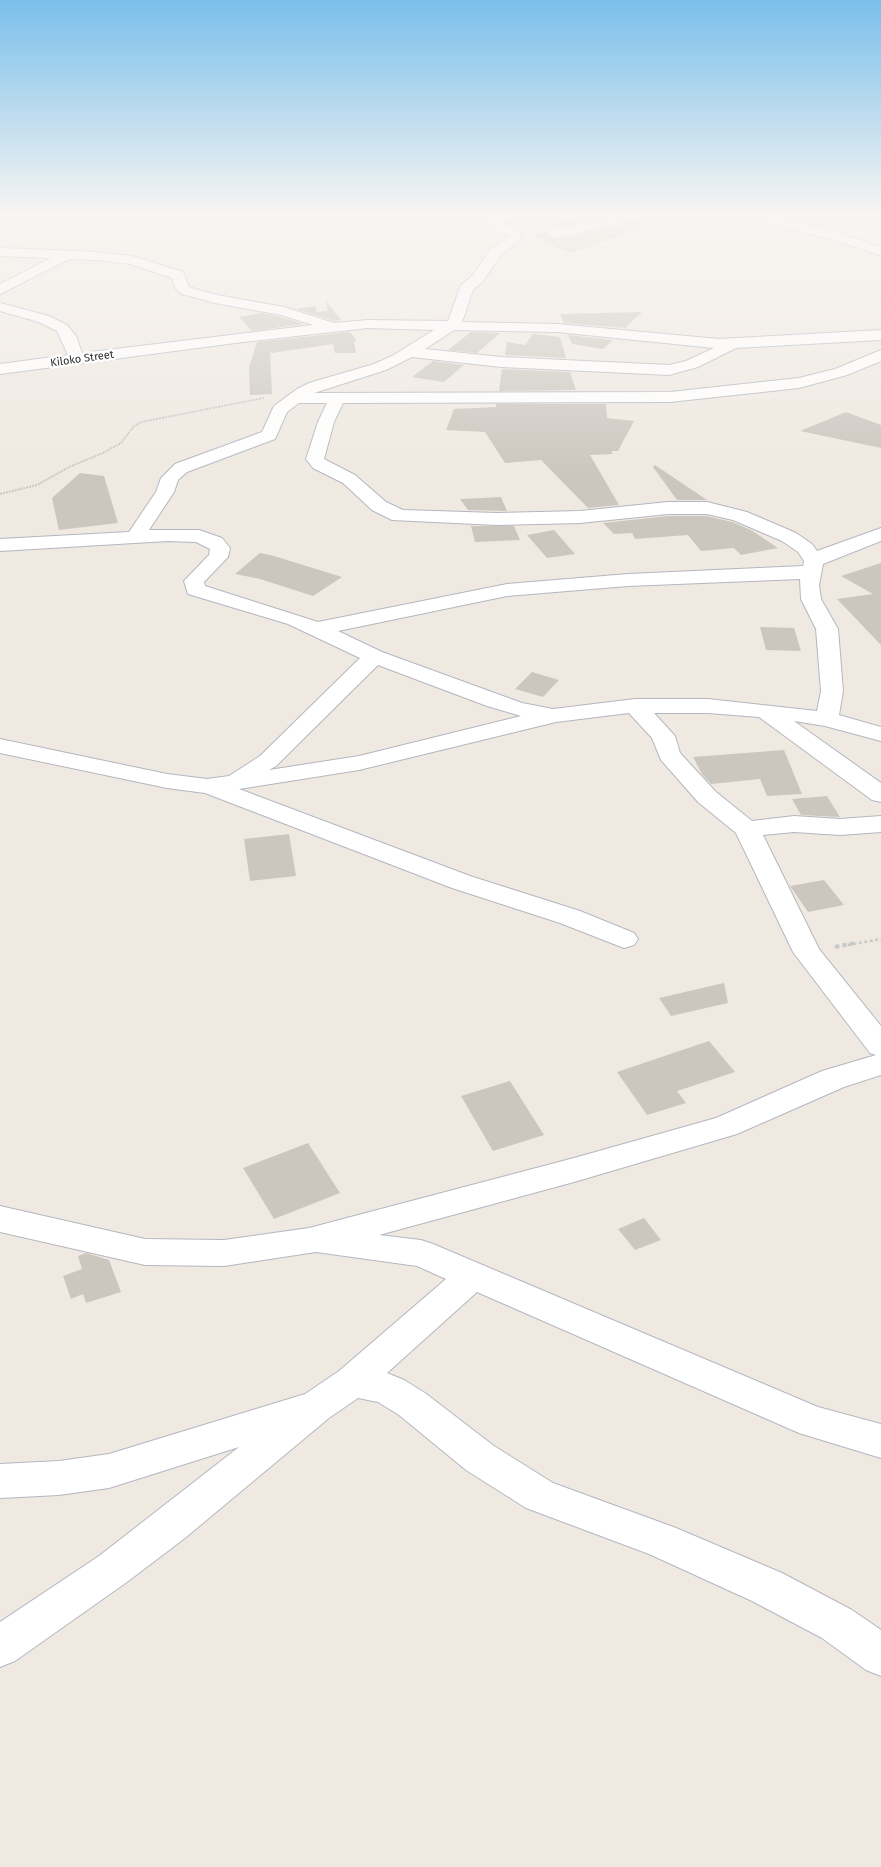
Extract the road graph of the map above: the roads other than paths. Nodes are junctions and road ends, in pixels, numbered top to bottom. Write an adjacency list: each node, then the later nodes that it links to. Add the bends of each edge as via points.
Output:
1 (233, 302): 5 (street, via 284,311)
2 (461, 302): 4 (street)
3 (0, 307): 10 (street, via 44,319 62,328)
4 (454, 324): 5 (street, Kiloko Street); 7 (street, Kiloko Street, via 557,328 693,343); 8 (street)
5 (334, 327): 10 (street, Kiloko Street)
6 (881, 334): 7 (street, Kiloko Street)
7 (735, 344): 8 (street, via 692,364 669,370 501,362)
8 (412, 352): 12 (street, via 380,367 315,386)
9 (878, 358): 13 (street, via 841,372 799,382 670,397)
10 (77, 360): 11 (street, Kiloko Street)
11 (0, 369)
12 (294, 398): 13 (street); 15 (street, via 280,410 269,435 174,473)
13 (337, 398): 17 (street, via 315,459 349,479 379,506 399,516 580,517 668,508 707,508 740,516 789,537 805,548)
14 (881, 534): 17 (street, via 829,553)
15 (134, 538): 16 (street); 18 (street, via 188,535 208,539 220,548 218,557 194,581 195,590)
16 (0, 545)
17 (813, 567): 18 (street, via 507,590); 23 (street, via 809,585 811,599 827,629 831,661 832,691)
18 (317, 628): 19 (street)
19 (374, 657): 22 (street, via 518,709); 26 (street, via 268,761)
20 (635, 706): 21 (street); 22 (street); 29 (street, via 663,736 669,755 707,797)
21 (765, 710): 23 (street); 27 (street)
22 (556, 715): 26 (street, via 359,763)
23 (827, 719): 24 (street)
24 (881, 734)
25 (0, 746): 26 (street, via 166,781)
26 (219, 784): 30 (street, via 461,882)
27 (881, 795)
28 (881, 824): 29 (street, via 840,827 794,824)
29 (747, 829): 31 (street, via 807,952)
30 (624, 939)
31 (881, 1046)
32 (881, 1064): 34 (street, via 832,1079 726,1126)
33 (0, 1219): 34 (street, via 145,1252 224,1253)
34 (310, 1241): 35 (street, via 421,1253)
35 (474, 1275): 36 (street); 38 (street, via 812,1422)
36 (352, 1382): 37 (street); 41 (street, via 373,1384 391,1391 480,1458 540,1496 662,1541 767,1587 837,1624)
37 (316, 1407): 39 (street, via 109,1471); 40 (street, via 128,1558)
38 (881, 1441)
39 (0, 1481)
40 (0, 1647)
41 (881, 1655)

